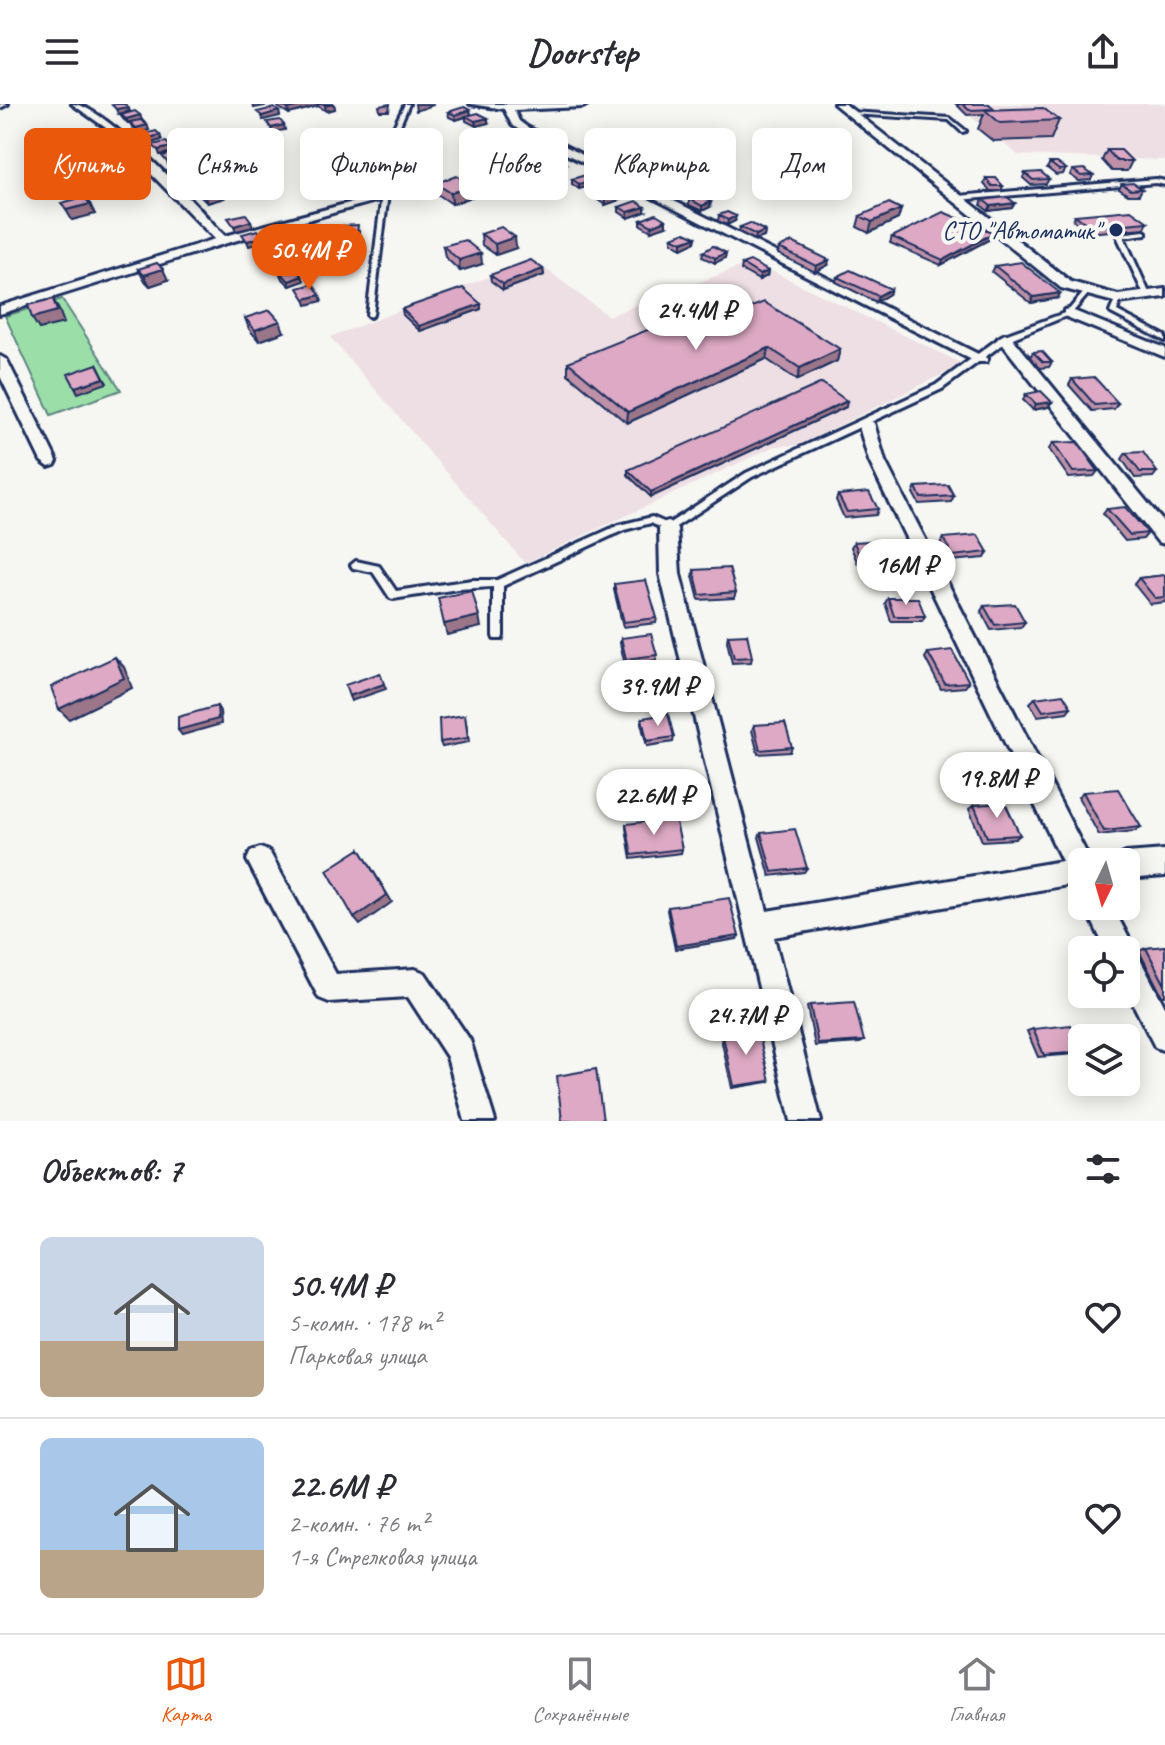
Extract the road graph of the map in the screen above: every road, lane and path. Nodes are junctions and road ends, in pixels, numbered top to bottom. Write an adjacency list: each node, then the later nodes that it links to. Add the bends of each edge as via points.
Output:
1 (77, 104): 15 (street, via 109,126)
2 (407, 104): 8 (lane)
3 (475, 104): 6 (street)
4 (583, 104): 6 (street)
5 (839, 104): 7 (street)
6 (508, 107): 26 (street, via 524,129)
7 (852, 113): 9 (lane, via 950,119); 11 (street)
8 (396, 128)
9 (964, 131)
10 (1165, 183): 11 (lane)
11 (958, 198): 16 (street, via 1066,285)
12 (372, 200): 15 (street)
13 (383, 200): 22 (lane)
14 (1144, 233): 18 (lane, via 1120,236)
15 (223, 240): 20 (street)
16 (1087, 292): 19 (street); 21 (lane)
17 (1165, 293): 18 (street)
18 (1148, 297): 19 (street)
19 (1118, 299): 24 (lane, via 1113,312)
20 (0, 310)
21 (1069, 313): 23 (lane); 25 (street)
22 (370, 315)
23 (1005, 338): 26 (lane); 31 (street)
24 (1165, 339)
25 (1165, 353)
26 (981, 359): 28 (lane, via 939,387)
27 (0, 360): 29 (street)
28 (866, 423): 30 (lane, via 749,475); 35 (street, via 877,461)
29 (49, 461)
30 (668, 528): 33 (lane, via 652,520 622,527); 40 (street, via 670,574)
31 (1165, 537)
32 (356, 565): 33 (lane, via 376,569 393,595)
33 (498, 584): 34 (lane)
34 (498, 636)
35 (1069, 848)
36 (260, 860): 43 (street, via 329,988 415,983 460,1050)
37 (1165, 863): 38 (street)
38 (1140, 865)
39 (1068, 874): 40 (street)
40 (758, 926): 44 (street)
41 (1140, 988): 42 (street)
42 (1165, 1037)
43 (480, 1121)
44 (806, 1121)

